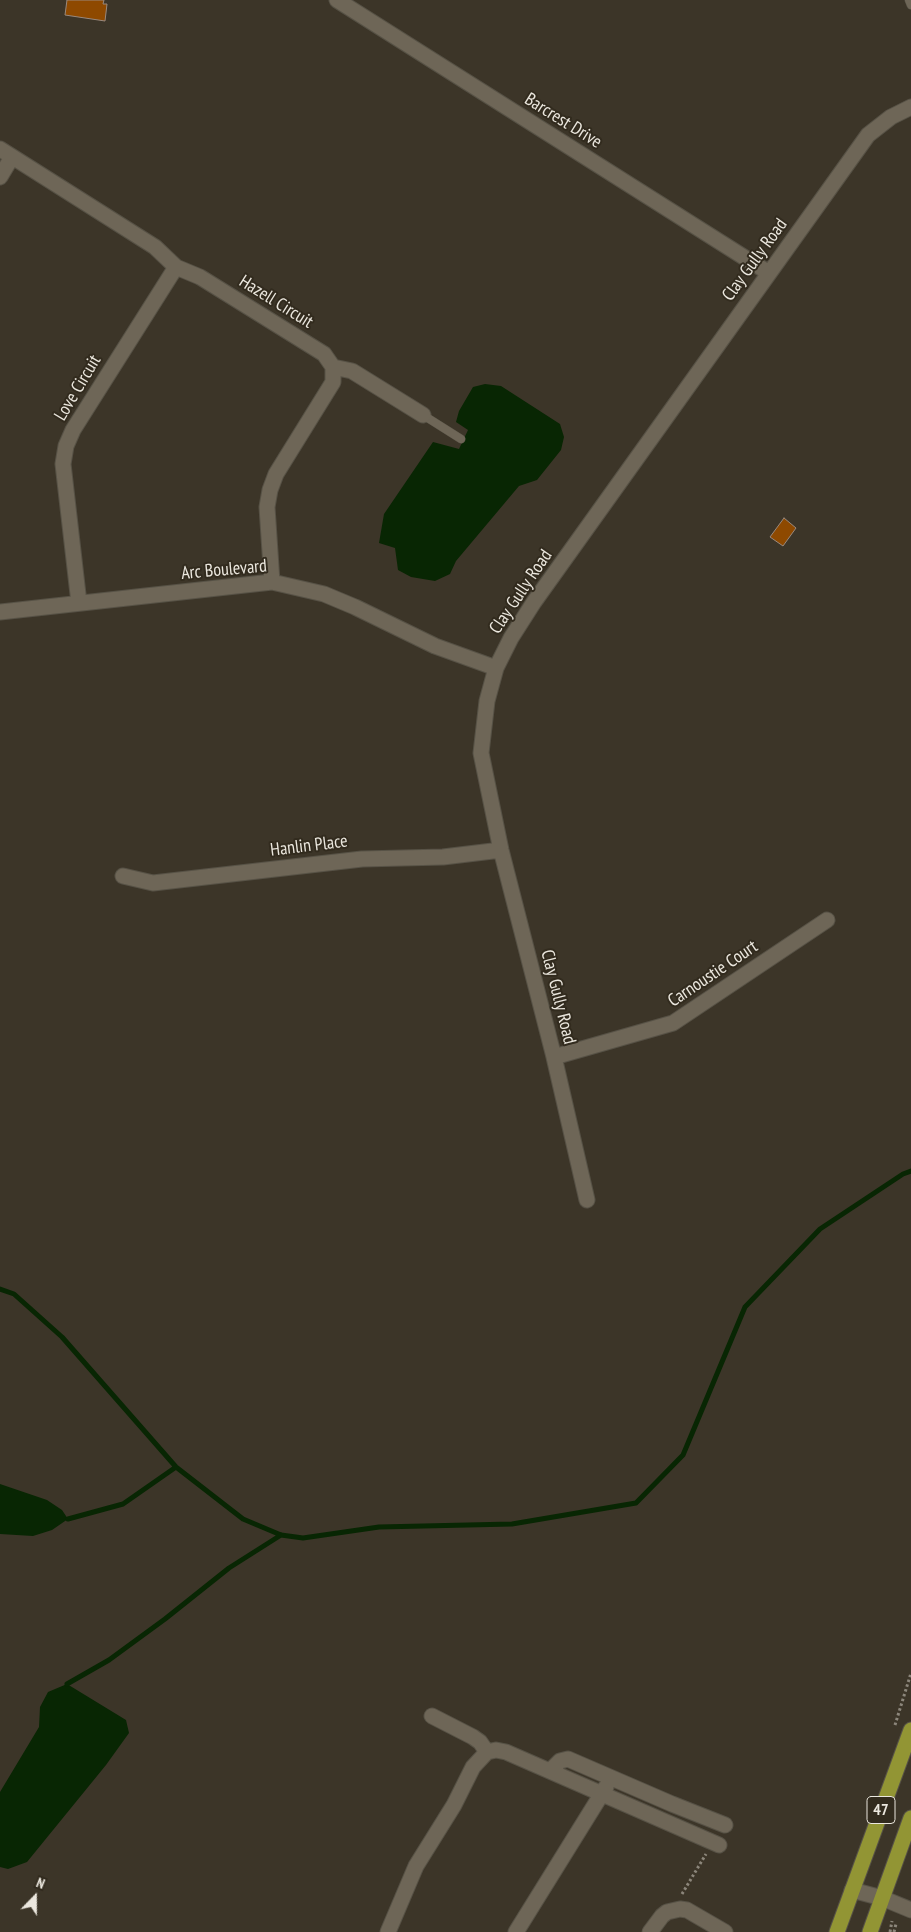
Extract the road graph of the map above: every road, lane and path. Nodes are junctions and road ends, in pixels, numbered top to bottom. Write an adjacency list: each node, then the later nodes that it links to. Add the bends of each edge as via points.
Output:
1 (337, 0): 8 (street, Barcrest Drive)
2 (909, 0): 3 (lane)
3 (911, 5)
4 (911, 107): 8 (street, Clay Gully Road, via 868,134)
5 (6, 153): 6 (street); 7 (street, Hazell Circuit, via 154,247)
6 (0, 177)
7 (176, 267): 9 (street, Hazell Circuit, via 200,277 324,354); 13 (street, Love Circuit, via 66,446 63,464)
8 (769, 273): 15 (street, Clay Gully Road, via 534,602)
9 (333, 367): 10 (street, via 352,371); 12 (street, via 333,382 276,474 270,490 267,507)
10 (423, 415): 11 (lane)
11 (461, 439)
12 (272, 582): 13 (street, Arc Boulevard); 15 (street, Arc Boulevard, via 324,594 356,606 435,646)
13 (79, 603): 14 (street, Arc Boulevard)
14 (0, 612)
15 (496, 668): 16 (street, Clay Gully Road, via 487,701 481,753)
16 (501, 850): 17 (street, Hanlin Place, via 443,857 362,859 153,883); 19 (street, Clay Gully Road)
17 (123, 876)
18 (827, 920): 19 (street, Carnoustie Court, via 673,1023)
19 (554, 1057): 20 (street, Clay Gully Road)
20 (587, 1200)
21 (432, 1716): 23 (street, via 473,1737)
22 (911, 1730): 30 (highway, 47)
23 (487, 1752): 24 (street, via 506,1752); 35 (street, via 473,1767 416,1866)
24 (550, 1771): 25 (street, via 568,1758); 26 (street)
25 (611, 1778): 26 (street); 28 (street)
26 (602, 1795): 29 (street); 36 (street)
27 (911, 1818): 31 (highway, 47)
28 (725, 1825)
29 (716, 1844): 32 (path, via 681,1895)
30 (852, 1890): 31 (street); 39 (highway, 47)
31 (882, 1898): 33 (street); 40 (highway, 47)
32 (680, 1909): 37 (street, via 667,1912); 38 (street)
33 (911, 1910)
34 (896, 1924): 41 (path)
35 (388, 1932)
36 (516, 1932)
37 (650, 1932)
38 (725, 1932)
39 (837, 1932)
40 (870, 1932)
41 (894, 1932)

